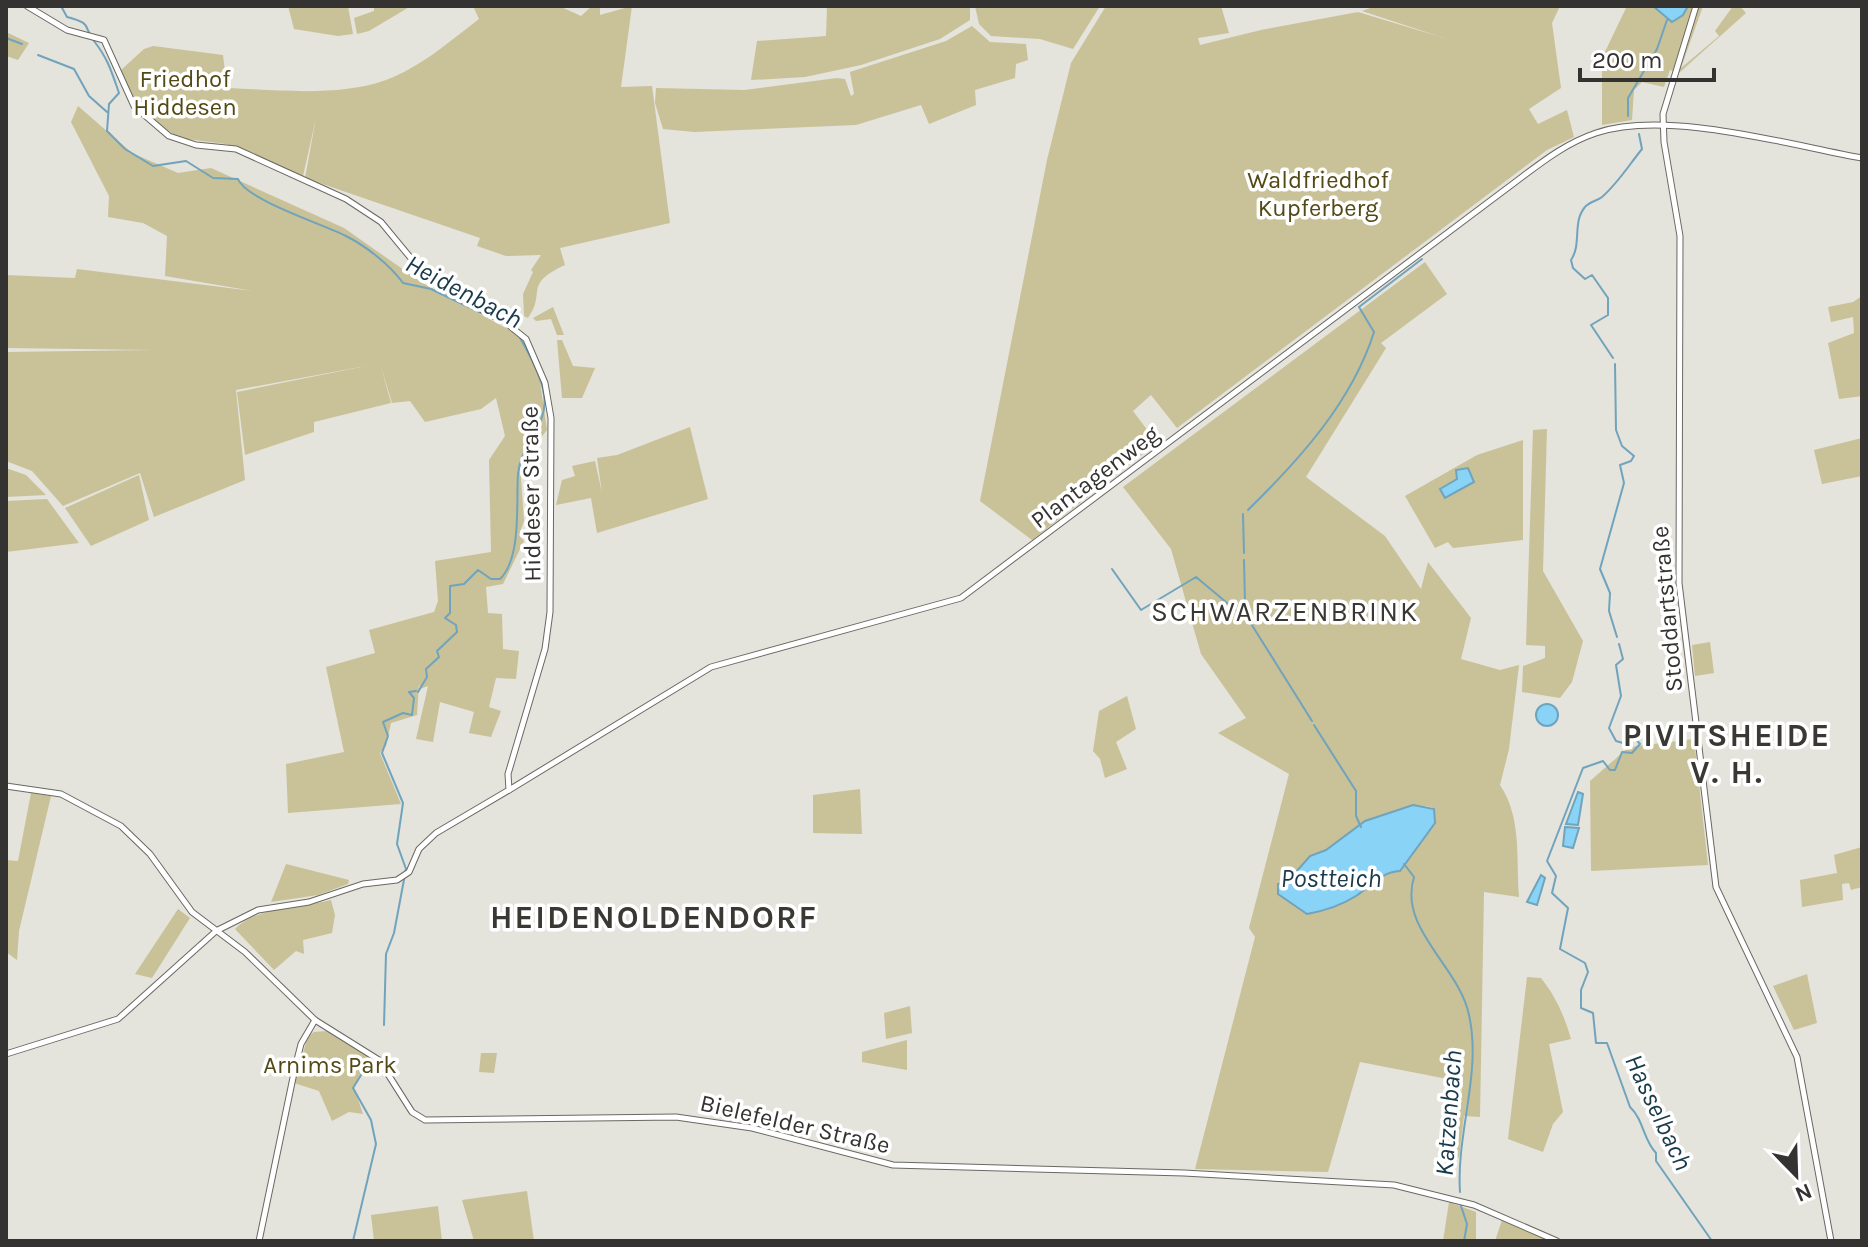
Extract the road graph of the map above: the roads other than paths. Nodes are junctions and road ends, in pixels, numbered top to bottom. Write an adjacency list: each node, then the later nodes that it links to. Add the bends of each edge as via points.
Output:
1 (27, 6): 6 (main road, Hiddeser Straße, via 110,48 134,106 169,136 190,144 226,146 346,199 381,222 445,290 526,339 545,383 551,418 550,612 542,660 508,774)
2 (1696, 6): 3 (main road, Stoddartstraße, via 1665,100)
3 (1664, 125): 4 (main road, Plantagenweg); 6 (main road, Plantagenweg, via 1599,132 1550,156 961,598 711,667); 12 (main road, Stoddartstraße, via 1680,236 1679,583 1716,887 1797,1057)
4 (1862, 158)
5 (6, 786): 7 (main road, Bielefelder Straße, via 76,799 121,826 150,854 182,902)
6 (509, 790): 7 (main road, via 432,836 406,875 258,910)
7 (216, 931): 8 (main road, Bielefelder Straße); 9 (main road, via 118,1019)
8 (315, 1020): 10 (main road, via 301,1044); 11 (main road, Bielefelder Straße, via 379,1060 412,1112 425,1120 676,1117 752,1128 893,1165 1394,1185 1474,1205)
9 (6, 1054)
10 (259, 1241)
11 (1557, 1241)
12 (1831, 1241)

